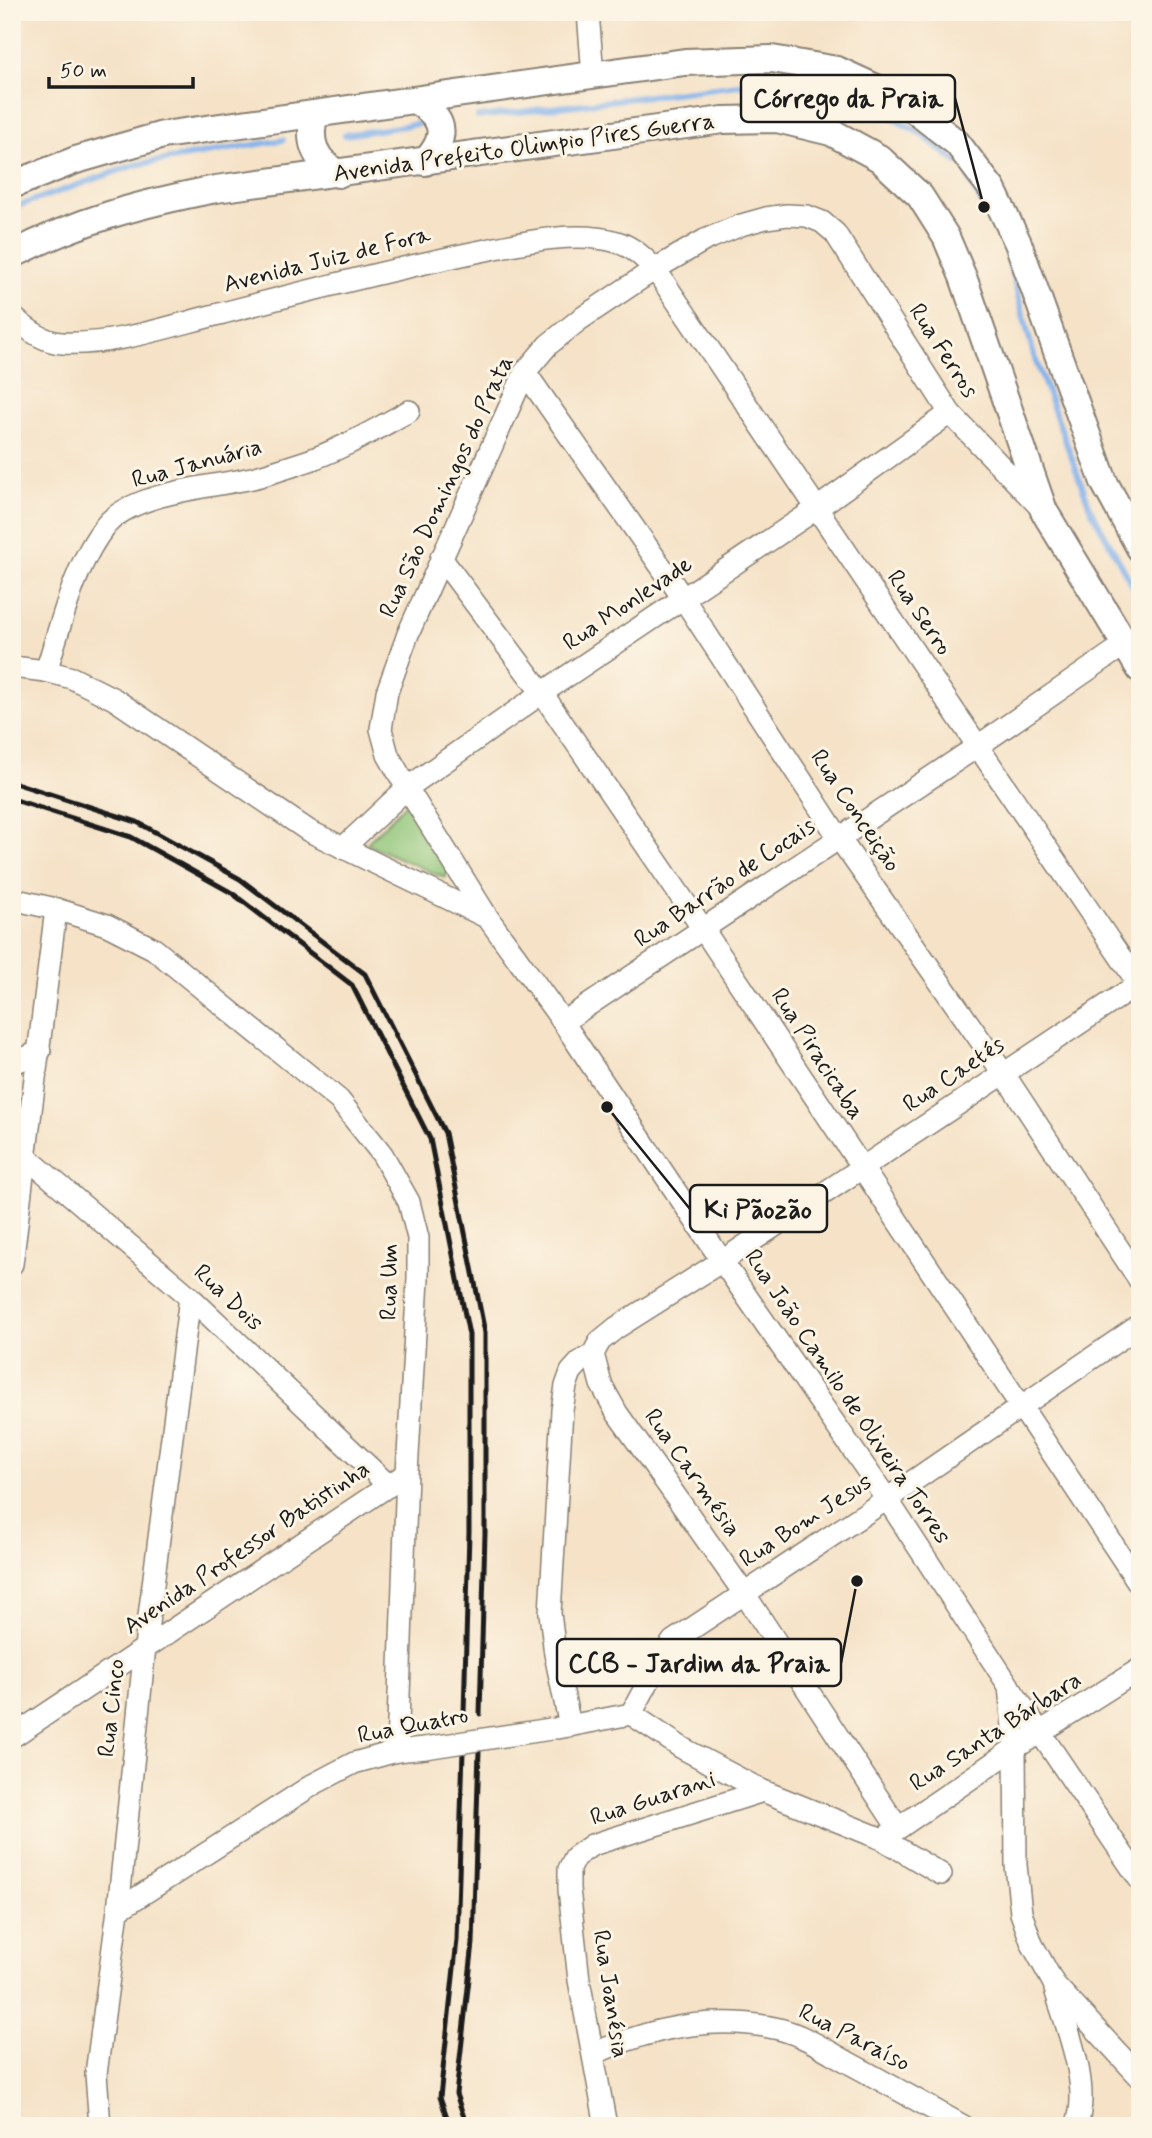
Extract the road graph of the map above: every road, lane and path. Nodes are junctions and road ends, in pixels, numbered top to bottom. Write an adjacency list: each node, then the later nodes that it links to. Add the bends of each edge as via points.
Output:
1 (588, 12): 2 (street)
2 (593, 76): 3 (main road); 17 (main road, via 685,62 772,59 837,70 901,99 957,143 992,190 1018,243 1099,471)
3 (414, 100): 4 (main road); 5 (main road, via 441,123 436,151)
4 (315, 114): 6 (main road, via 312,146 317,157); 7 (main road, via 163,135 76,160)
5 (425, 162): 6 (main road, Avenida Prefeito Olimpio Pires Guerra); 16 (main road, Avenida Prefeito Olimpio Pires Guerra, via 658,128 777,120 831,132 879,158 920,195 946,237)
6 (338, 174): 9 (main road, Avenida Prefeito Olimpio Pires Guerra, via 149,202 91,220)
7 (12, 185)
8 (807, 216): 10 (street, Rua São Domingos do Prata, via 787,215 741,225); 14 (street, Rua Ferros, via 835,233)
9 (12, 255)
10 (655, 269): 11 (street, Avenida Juiz de Fora, via 636,251 617,242 559,238 408,265 140,334 94,341 59,344 29,331); 12 (street, Rua São Domingos do Prata, via 548,345); 15 (street, Rua Serro)
11 (12, 316)
12 (525, 372): 18 (street, Rua São Domingos do Prata); 19 (street, Rua Conceição)
13 (409, 411): 23 (street, Rua Januária, via 300,464 140,502 109,522 72,591)
14 (950, 413): 15 (street, Rua Monlevade); 16 (street, Rua Ferros)
15 (816, 509): 19 (street, Rua Monlevade); 25 (street, Rua Serro)
16 (1044, 511): 20 (main road, Avenida Prefeito Olimpio Pires Guerra)
17 (1140, 548)
18 (441, 558): 24 (street, Rua Piracicaba); 26 (street, Rua São Domingos do Prata, via 387,692 381,729 388,755)
19 (683, 598): 24 (street, Rua Monlevade); 27 (street, Rua Conceição)
20 (1124, 645): 22 (main road, Avenida Prefeito Olimpio Pires Guerra); 25 (street, Rua Barrão de Cocais)
21 (12, 667): 23 (street, Rua João Camilo de Oliveira Torres)
22 (1140, 668)
23 (46, 671): 28 (street, Rua João Camilo de Oliveira Torres, via 114,699 309,831)
24 (542, 693): 26 (street, Rua Monlevade); 32 (street, Rua Piracicaba)
25 (978, 746): 27 (street, Rua Barrão de Cocais); 33 (street, Rua Serro)
26 (407, 788): 28 (street, Rua Monlevade); 31 (street, Rua São Domingos do Prata)
27 (839, 838): 32 (street, Rua Barrão de Cocais); 37 (street, Rua Conceição)
28 (343, 848): 31 (street, Rua João Camilo de Oliveira Torres)
29 (12, 900): 30 (street, Rua Um)
30 (57, 909): 35 (street); 47 (street, Rua Um, via 107,925 154,950 339,1100 383,1154 409,1202 418,1238)
31 (488, 918): 34 (street, Rua João Camilo de Oliveira Torres)
32 (703, 929): 34 (street, Rua Barrão de Cocais); 39 (street, Rua Piracicaba)
33 (1139, 985): 37 (street, Rua Caetés)
34 (563, 1022): 40 (street, Rua João Camilo de Oliveira Torres)
35 (40, 1051): 36 (street); 38 (street)
36 (12, 1064)
37 (1004, 1074): 39 (street, Rua Caetés); 42 (street, Rua Conceição)
38 (25, 1156): 41 (street); 43 (street, Rua Dois)
39 (861, 1169): 40 (street, Rua Caetés); 46 (street, Rua Piracicaba)
40 (722, 1261): 45 (street, Rua Caetés, via 616,1328); 49 (street, Rua João Camilo de Oliveira Torres)
41 (12, 1264)
42 (1140, 1281)
43 (190, 1297): 48 (street, Rua Dois); 52 (street, Rua Cinco)
44 (1140, 1325): 46 (street, Rua Bom Jesus)
45 (593, 1354): 51 (street, Rua Carmésia, via 601,1384 617,1413); 56 (street, Rua Caetés, via 571,1371 566,1386 551,1614)
46 (1020, 1406): 49 (street, Rua Bom Jesus); 50 (street, Rua Piracicaba)
47 (407, 1473): 48 (street, Avenida Professor Batistinha); 60 (street, Rua Um)
48 (389, 1486): 52 (street, Avenida Professor Batistinha)
49 (887, 1499): 51 (street, Rua Bom Jesus); 54 (street, Rua João Camilo de Oliveira Torres)
50 (1140, 1585)
51 (744, 1593): 55 (street, Rua Bom Jesus, via 673,1641); 62 (street, Rua Carmésia)
52 (145, 1647): 58 (street, Avenida Professor Batistinha); 66 (street, Rua Cinco)
53 (1140, 1669): 57 (street, Rua Santa Bárbara)
54 (1009, 1686): 57 (street); 59 (street, Rua João Camilo de Oliveira Torres)
55 (631, 1714): 56 (street, Rua Quatro); 61 (street, Rua Guarani, via 682,1748)
56 (560, 1728): 60 (street, Rua Quatro, bridge)
57 (1040, 1733): 59 (street, Rua Santa Bárbara); 65 (street)
58 (12, 1737)
59 (1015, 1748): 62 (street, Rua Santa Bárbara); 67 (street, Rua João Camilo de Oliveira Torres, via 1021,1913)
60 (397, 1751): 66 (street, Rua Quatro, via 354,1763 314,1784)
61 (763, 1791): 62 (street, Rua Guarani); 63 (street, Rua Guarani, via 592,1845 575,1857)
62 (890, 1834): 64 (street, Rua Guarani)
63 (569, 1870): 68 (street, Rua Joanésia, via 579,1980)
64 (941, 1874)
65 (1140, 1880)
66 (118, 1910): 70 (street, Rua Cinco, via 96,2074)
67 (1054, 1984): 69 (street, Rua João Camilo de Oliveira Torres); 73 (street, via 1081,2089)
68 (593, 2054): 71 (street, Rua Joanésia); 72 (street, Rua Paraíso, via 625,2039 676,2025 731,2021 782,2029)
69 (1140, 2077)
70 (100, 2126)
71 (606, 2126)
72 (963, 2126)
73 (1076, 2126)

